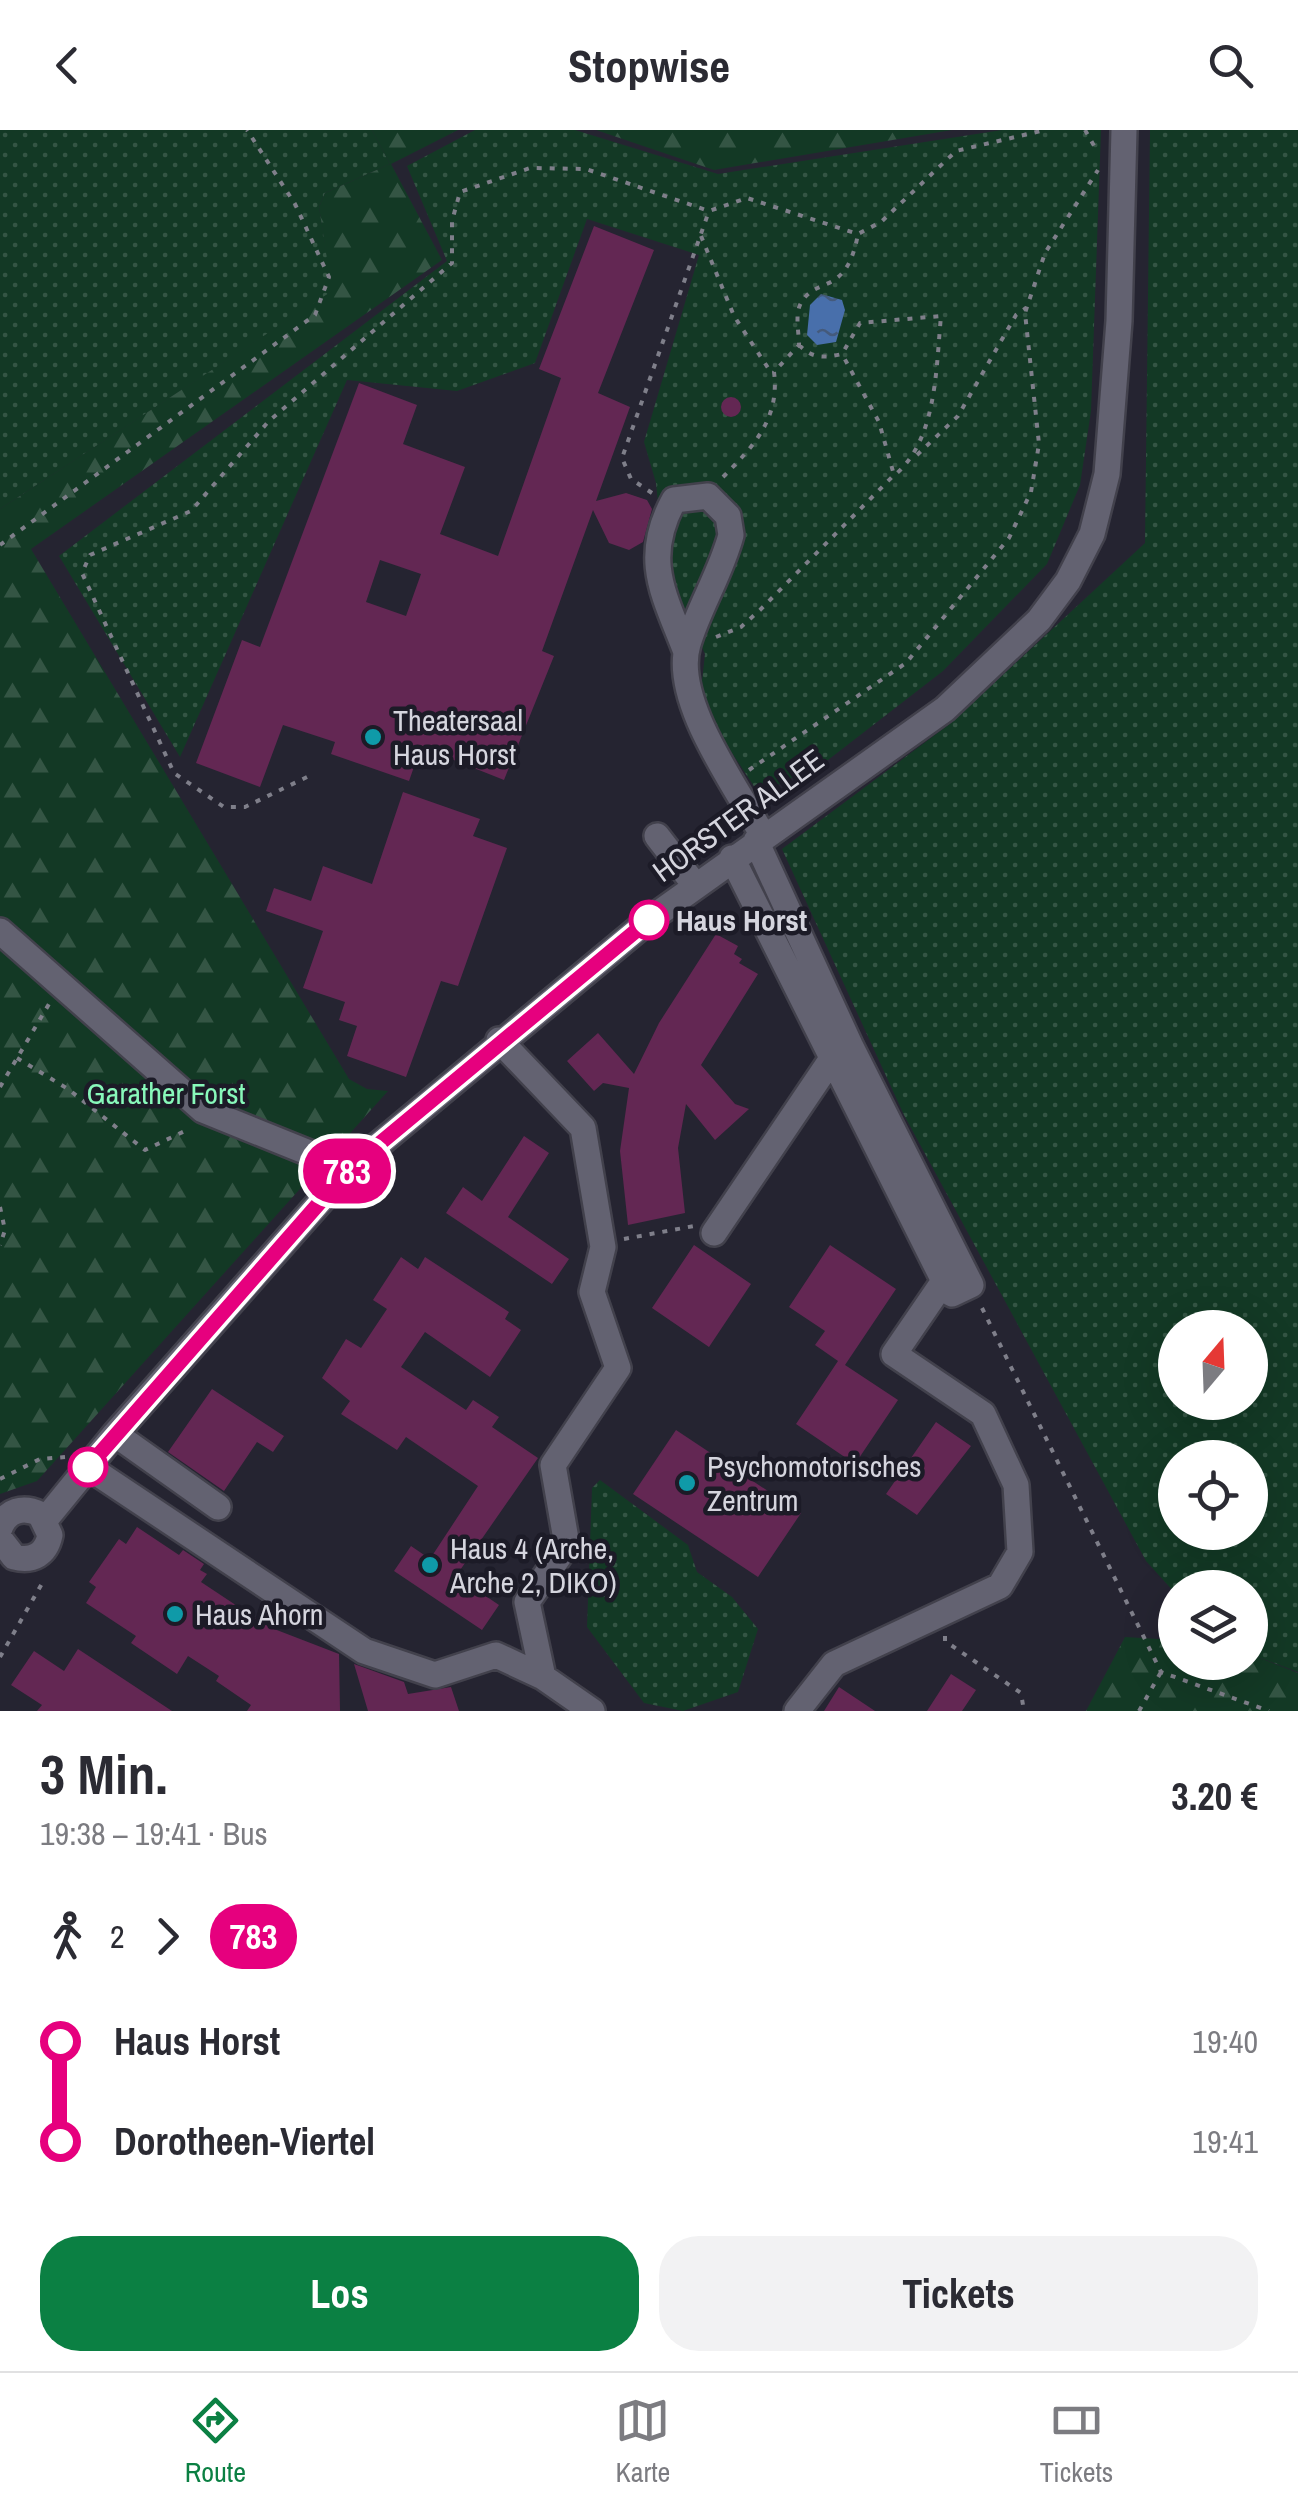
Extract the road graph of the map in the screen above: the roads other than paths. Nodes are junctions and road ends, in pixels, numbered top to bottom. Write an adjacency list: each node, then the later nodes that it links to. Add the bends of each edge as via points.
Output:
1 (1124, 130): 4 (street, HORSTER ALLEE, via 1120,320 1106,474 1084,550 1039,620 945,709)
2 (687, 648): 2 (street, via 731,535 728,516 708,496 674,500 655,569); 4 (street, via 696,722)
3 (657, 836): 6 (street)
4 (760, 838): 5 (street, HORSTER ALLEE); 9 (street)
5 (732, 858): 6 (street, HORSTER ALLEE); 9 (street)
6 (695, 885): 8 (street, HORSTER ALLEE)
7 (0, 930): 10 (street, via 203,1110)
8 (500, 1040): 10 (street, HORSTER ALLEE); 19 (street, via 584,1128 602,1243 592,1292 618,1368 552,1465 567,1544 528,1602)
9 (842, 1052): 11 (street); 12 (street); 12 (street, via 970,1285 952,1294)
10 (349, 1169): 13 (street, HORSTER ALLEE)
11 (719, 1227)
12 (944, 1281): 21 (street, via 894,1354 983,1414 1016,1485 1020,1552 1000,1586 834,1664)
13 (115, 1434): 14 (street, HORSTER ALLEE); 15 (street)
14 (88, 1467): 16 (street, HORSTER ALLEE); 19 (street, via 364,1651 435,1675 496,1655)
15 (218, 1508)
16 (45, 1520): 17 (street, via 32,1510 16,1510); 18 (street, via 50,1535 31,1559 14,1557)
17 (0, 1528)
18 (0, 1539)
19 (542, 1677): 20 (street)
20 (592, 1711)
21 (797, 1711)

